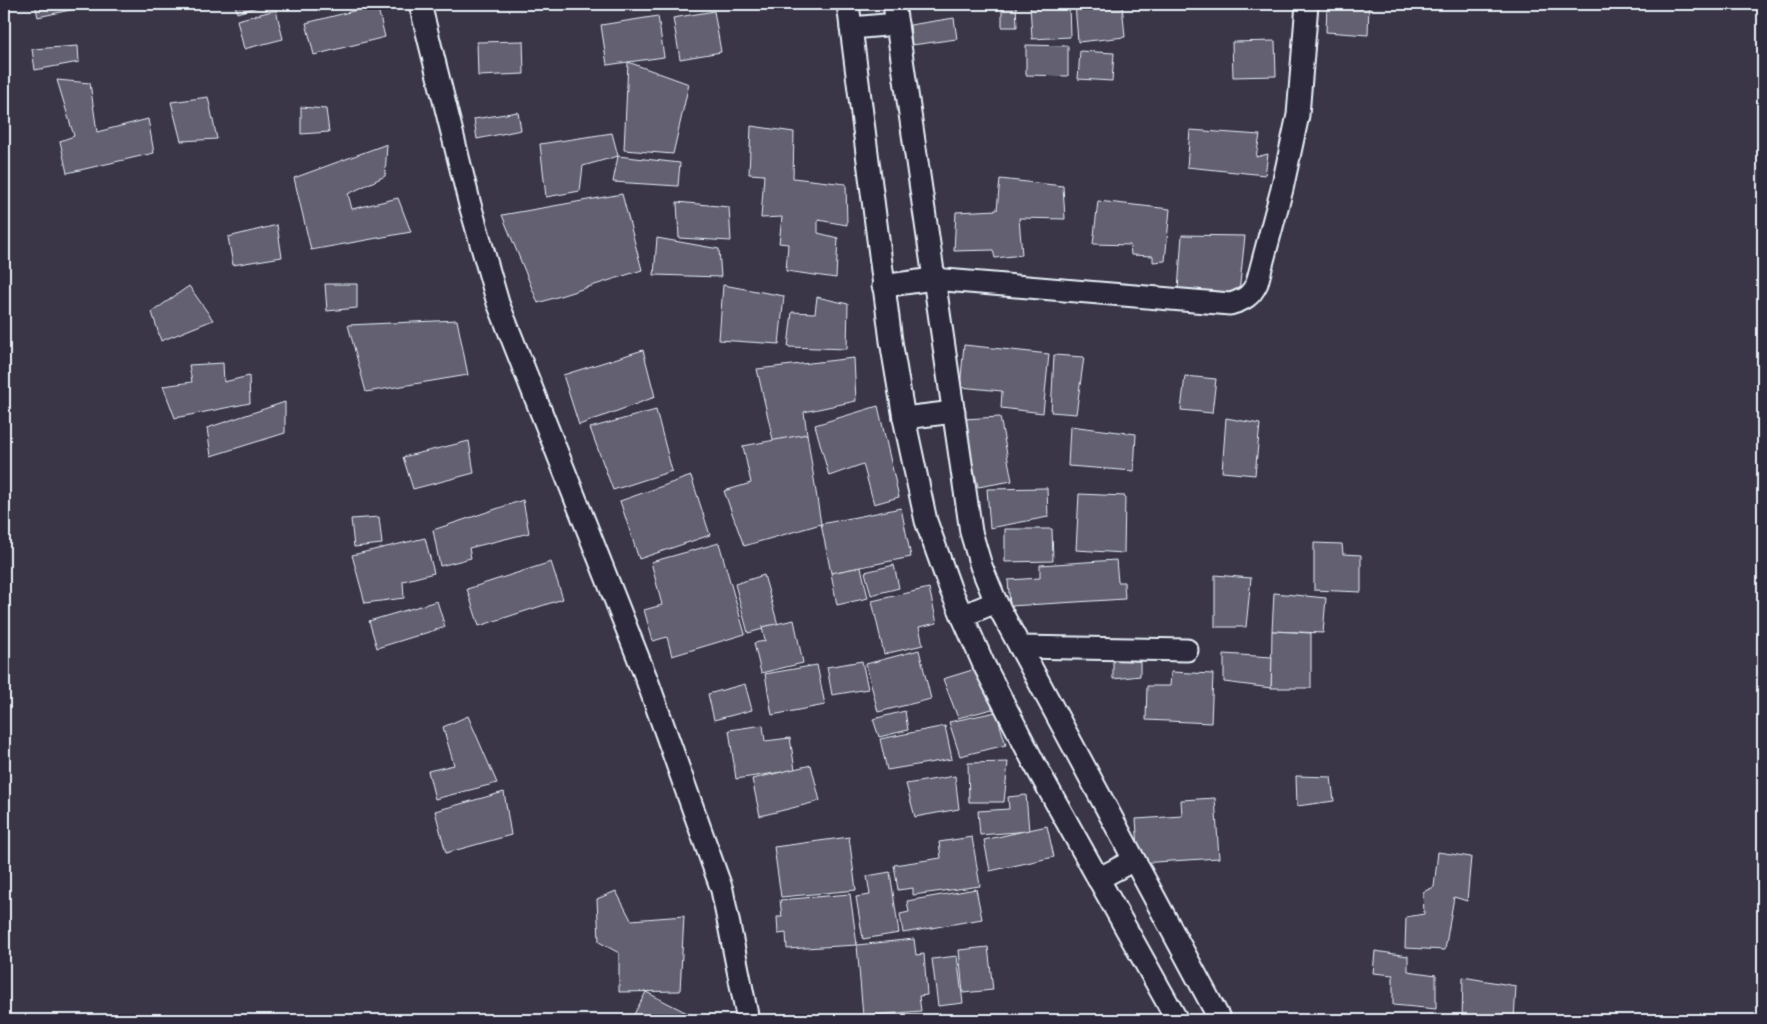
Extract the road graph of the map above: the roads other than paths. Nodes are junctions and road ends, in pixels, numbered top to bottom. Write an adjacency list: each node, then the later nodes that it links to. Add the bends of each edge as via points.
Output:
1 (420, 4): 11 (street, via 498,303 647,680 722,890)
2 (848, 4): 4 (street)
3 (1307, 4): 5 (street, via 1298,116 1258,283 1252,294 1230,304)
4 (877, 22): 5 (street); 5 (street)
5 (905, 283): 6 (street); 6 (street)
6 (928, 415): 7 (street, via 981,566); 7 (street, via 926,521)
7 (980, 609): 8 (street); 10 (street, via 984,665 1034,763)
8 (1020, 647): 9 (street); 10 (street)
9 (1188, 650)
10 (1118, 869): 12 (street); 13 (street)
11 (748, 1020)
12 (1176, 1020)
13 (1220, 1020)

